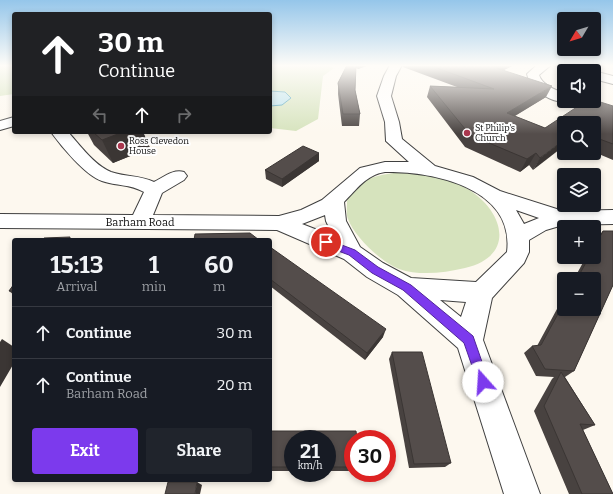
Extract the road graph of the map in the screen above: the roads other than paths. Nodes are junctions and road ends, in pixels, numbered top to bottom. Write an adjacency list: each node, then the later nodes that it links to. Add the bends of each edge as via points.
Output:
1 (386, 88): 7 (street, via 384,96 392,122)
2 (543, 88): 3 (street)
3 (557, 95)
4 (12, 122): 5 (street)
5 (0, 126)
6 (61, 134): 11 (street, via 94,169 107,177 140,182)
7 (394, 141): 8 (street); 9 (street)
8 (372, 170): 9 (street, via 400,167); 13 (street, Barham Road, via 352,182)
9 (429, 170): 12 (street, via 459,178)
10 (178, 176): 11 (street)
11 (154, 190): 17 (street)
12 (492, 195): 15 (street); 19 (street, via 509,215)
13 (334, 200): 18 (street, Barham Road, via 307,216); 20 (street, via 336,221)
14 (613, 217): 15 (street)
15 (562, 218): 19 (street)
16 (0, 221): 17 (street, Barham Road)
17 (140, 221): 18 (street, Barham Road)
18 (279, 223): 20 (street, Barham Road)
19 (519, 236): 22 (street, via 518,254)
20 (352, 253): 21 (street)
21 (407, 288): 22 (street); 23 (street)
22 (482, 293): 23 (street)
23 (469, 340): 24 (street)
24 (522, 494)

